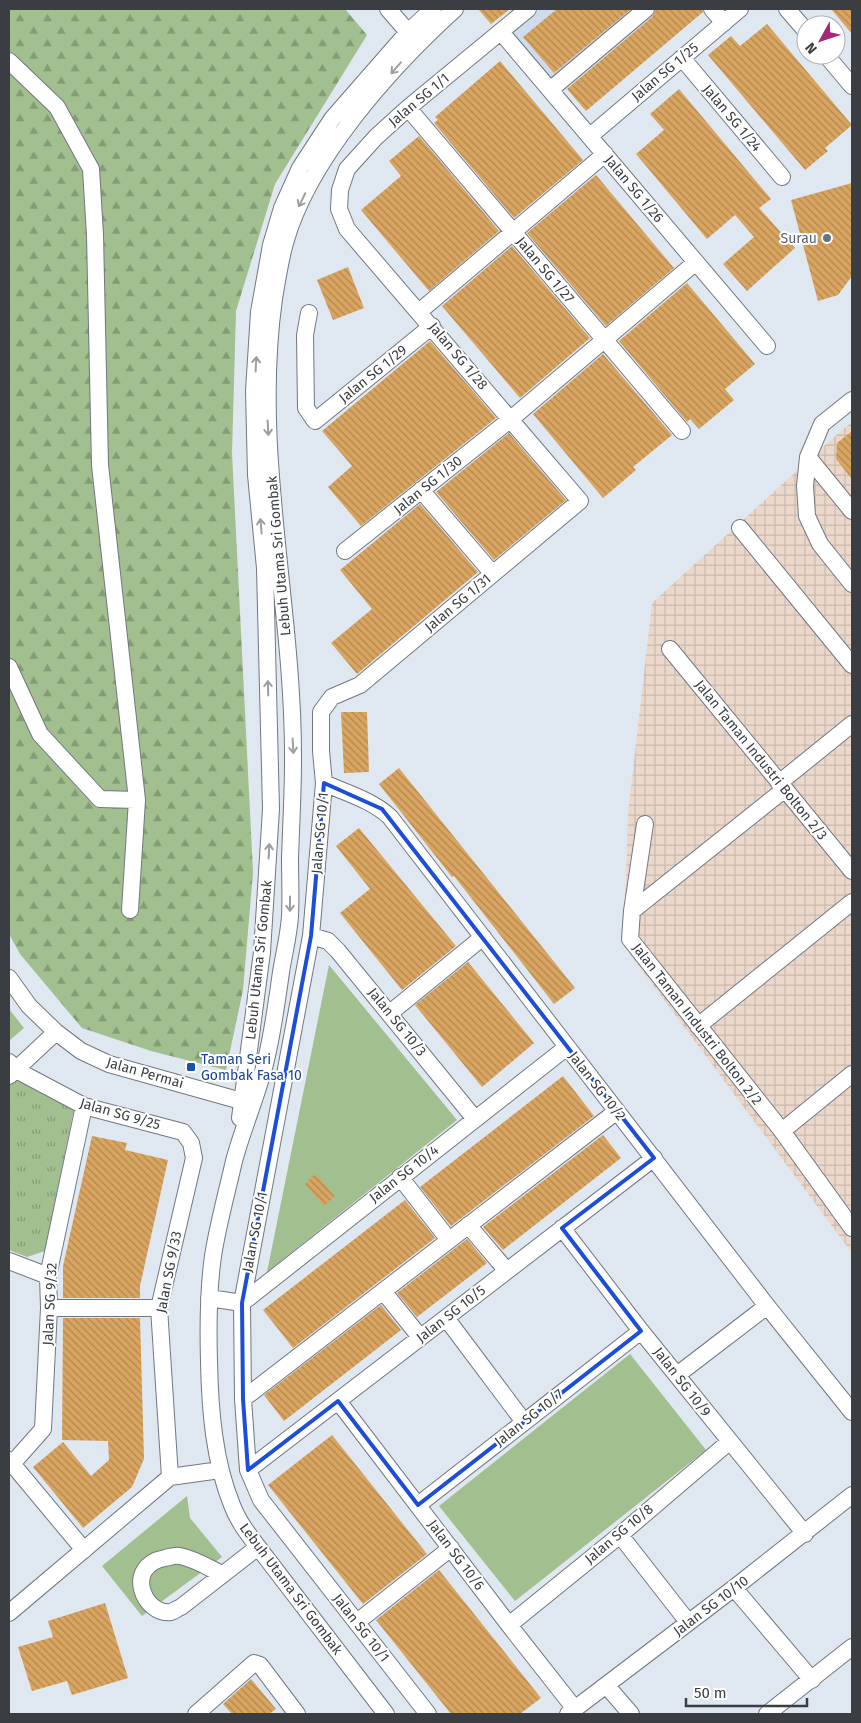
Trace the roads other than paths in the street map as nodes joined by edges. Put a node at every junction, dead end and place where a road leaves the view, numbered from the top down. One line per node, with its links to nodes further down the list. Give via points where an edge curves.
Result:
1 (388, 9): 12 (street)
2 (433, 9): 12 (street, Lebuh Utama Sri Gombak)
3 (455, 9): 12 (street, Lebuh Utama Sri Gombak)
4 (528, 9): 11 (street, Jalan SG 1/1)
5 (646, 9): 17 (street)
6 (712, 9): 10 (street)
7 (740, 9): 10 (street, Jalan SG 1/25)
8 (787, 9): 9 (street)
9 (796, 19)
10 (724, 23): 13 (street, Jalan SG 1/25)
11 (501, 32): 17 (street, Jalan SG 1/26); 18 (street, Jalan SG 1/1)
12 (413, 37): 63 (street, Lebuh Utama Sri Gombak, one-way to 63, via 345,129 309,185 285,243 276,287 268,365 268,417 293,748 290,918 266,1062); 63 (street, Lebuh Utama Sri Gombak, one-way to 12, via 262,952 271,809 265,568 256,475 254,391 259,312 271,245 282,208 300,168 332,119)
13 (682, 58): 19 (street, Jalan SG 1/25); 21 (street, Jalan SG 1/24)
14 (9, 61): 48 (street, via 57,106 92,169 100,465)
15 (834, 65): 16 (street)
16 (852, 86)
17 (550, 90): 19 (street, Jalan SG 1/26)
18 (408, 108): 22 (street, Jalan SG 1/1, via 347,170 340,190); 23 (street, Jalan SG 1/27)
19 (590, 136): 20 (street, Jalan SG 1/26)
20 (605, 154): 23 (street); 24 (street, Jalan SG 1/26)
21 (782, 177)
22 (339, 209): 25 (street, Jalan SG 1/28, via 348,229)
23 (513, 232): 25 (street); 28 (street, Jalan SG 1/27)
24 (696, 262): 28 (street, Jalan SG 1/30); 29 (street, Jalan SG 1/26)
25 (420, 311): 27 (street, Jalan SG 1/28)
26 (309, 313): 27 (street, Jalan SG 1/29, via 305,335 306,408 315,421)
27 (432, 326): 31 (street, Jalan SG 1/28)
28 (604, 340): 31 (street, Jalan SG 1/30); 32 (street, Jalan SG 1/27)
29 (767, 346)
30 (852, 400): 33 (street, via 822,424)
31 (511, 419): 34 (street, Jalan SG 1/30); 35 (street, Jalan SG 1/28)
32 (682, 431)
33 (808, 457): 36 (street); 40 (street, via 805,486 807,516 820,544)
34 (421, 490): 38 (street, Jalan SG 1/30); 39 (street)
35 (580, 501): 39 (street, Jalan SG 1/31)
36 (852, 511)
37 (740, 528): 42 (street)
38 (345, 551)
39 (493, 574): 44 (street, Jalan SG 1/31, via 360,685)
40 (852, 584)
41 (670, 648): 47 (street, Jalan Taman Industri Bolton 2/3)
42 (852, 665)
43 (9, 667): 48 (street, via 40,734 100,799)
44 (332, 697): 46 (street, Jalan SG 10/1, via 321,712)
45 (852, 724): 47 (street)
46 (324, 783): 54 (street, Jalan SG 10/1); 55 (street, Jalan SG 10/2, via 382,809)
47 (782, 786): 50 (street, Jalan Taman Industri Bolton 2/3); 53 (street)
48 (137, 800): 52 (street)
49 (644, 824): 53 (street, Jalan Taman Industri Bolton 2/2)
50 (852, 871)
51 (852, 902): 58 (street)
52 (130, 910)
53 (632, 911): 58 (street, Jalan Taman Industri Bolton 2/2, via 630,939)
54 (311, 936): 57 (street, Jalan SG 10/3, via 328,941 338,950); 80 (street, Jalan SG 10/1)
55 (483, 937): 57 (street); 60 (street, Jalan SG 10/2)
56 (9, 978): 59 (street, Jalan Permai, via 29,1006)
57 (390, 1013): 66 (street, Jalan SG 10/3)
58 (698, 1026): 67 (street, Jalan Taman Industri Bolton 2/2)
59 (56, 1032): 61 (street); 63 (street, Jalan Permai, via 81,1051 109,1064)
60 (567, 1047): 65 (street, Jalan SG 10/2); 66 (street, Jalan SG 10/4)
61 (11, 1070): 64 (street, Jalan SG 9/25)
62 (852, 1074): 67 (street)
63 (247, 1103): 79 (street, Lebuh Utama Sri Gombak, via 214,1254)
64 (84, 1106): 68 (street, Jalan SG 9/25); 77 (street, Jalan SG 9/32)
65 (617, 1111): 69 (street, Jalan SG 10/2); 71 (street)
66 (475, 1119): 70 (street, Jalan SG 10/4)
67 (782, 1131): 73 (street, Jalan Taman Industri Bolton 2/2)
68 (183, 1132): 83 (street, Jalan SG 9/33, via 192,1143 194,1158)
69 (654, 1158): 72 (street, Jalan SG 10/5); 81 (street, Jalan SG 10/2)
70 (400, 1177): 74 (street); 80 (street, Jalan SG 10/4)
71 (468, 1225): 74 (street); 76 (street)
72 (562, 1228): 76 (street, Jalan SG 10/5); 85 (street, Jalan SG 10/9)
73 (852, 1228)
74 (449, 1240): 78 (street)
75 (9, 1262): 77 (street)
76 (507, 1271): 84 (street, Jalan SG 10/5)
77 (48, 1276): 82 (street, Jalan SG 9/32)
78 (383, 1291): 86 (street); 88 (street)
79 (209, 1298): 80 (street); 94 (street, Lebuh Utama Sri Gombak, via 210,1402)
80 (242, 1303): 88 (street, Jalan SG 10/1)
81 (767, 1306): 87 (street); 90 (street, Jalan SG 10/2)
82 (49, 1308): 83 (street); 93 (street, Jalan SG 9/32, via 43,1429)
83 (158, 1308): 96 (street, Jalan SG 9/33)
84 (446, 1318): 86 (street, Jalan SG 10/5); 91 (street)
85 (641, 1331): 87 (street, Jalan SG 10/9); 91 (street, Jalan SG 10/7)
86 (420, 1337): 89 (street, Jalan SG 10/5)
87 (676, 1375): 92 (street, Jalan SG 10/9)
88 (242, 1399): 95 (street, Jalan SG 10/1)
89 (338, 1400): 95 (street, Jalan SG 10/5); 98 (street, Jalan SG 10/6)
90 (852, 1412)
91 (524, 1422): 98 (street, Jalan SG 10/7)
92 (728, 1442): 99 (street, Jalan SG 10/8); 100 (street, Jalan SG 10/9)
93 (10, 1461): 103 (street)
94 (220, 1470): 96 (street); 101 (street, Lebuh Utama Sri Gombak, via 238,1519)
95 (248, 1470): 107 (street, Jalan SG 10/1, via 261,1500)
96 (170, 1476): 103 (street)
97 (852, 1495): 100 (street, Jalan SG 10/10)
98 (418, 1505): 102 (street, Jalan SG 10/6)
99 (620, 1534): 108 (street); 109 (street, Jalan SG 10/8)
100 (805, 1534): 105 (street, Jalan SG 10/10)
101 (258, 1547): 104 (street); 113 (street, Lebuh Utama Sri Gombak)
102 (451, 1548): 107 (street); 109 (street, Jalan SG 10/6)
103 (84, 1550): 106 (street)
104 (222, 1574): 104 (street, via 171,1612 156,1609 150,1603 140,1578 149,1564 178,1556)
105 (734, 1588): 108 (street, Jalan SG 10/10); 111 (street)
106 (9, 1613)
107 (357, 1622): 118 (street, Jalan SG 10/1)
108 (688, 1622): 112 (street, Jalan SG 10/10)
109 (509, 1625): 114 (street, Jalan SG 10/6)
110 (852, 1647): 111 (street)
111 (812, 1680): 115 (street)
112 (606, 1685): 114 (street, Jalan SG 10/10); 119 (street)
113 (381, 1712)
114 (571, 1712)
115 (774, 1712)
116 (196, 1714): 117 (street, via 254,1663 260,1665)
117 (297, 1714)
118 (428, 1714)
119 (631, 1714)

